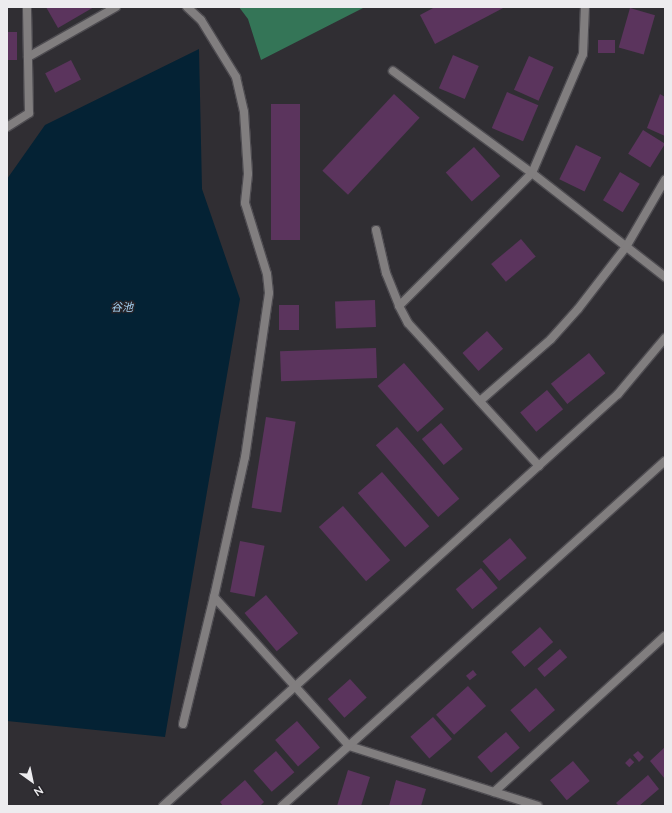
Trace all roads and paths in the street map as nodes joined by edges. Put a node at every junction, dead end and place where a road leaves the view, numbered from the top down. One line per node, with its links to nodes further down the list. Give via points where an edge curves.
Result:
1 (27, 7): 5 (street)
2 (116, 7): 5 (street)
3 (187, 7): 18 (street, via 201,20 236,77 244,112 248,174 245,203 269,294 245,457)
4 (585, 7): 8 (street, via 583,54)
5 (28, 57): 7 (street, via 29,113)
6 (393, 71): 8 (street)
7 (7, 127)
8 (532, 173): 11 (street); 13 (street)
9 (665, 180): 11 (street)
10 (376, 230): 13 (street, via 386,273)
11 (626, 247): 12 (street); 15 (street, via 551,339)
12 (665, 277)
13 (399, 306): 15 (street, via 408,323)
14 (665, 338): 17 (street, via 618,394)
15 (480, 401): 17 (street)
16 (665, 461): 22 (street)
17 (539, 466): 20 (street)
18 (214, 597): 20 (street); 21 (street)
19 (665, 636): 23 (street)
20 (294, 688): 22 (street); 24 (street)
21 (183, 724)
22 (349, 746): 23 (street); 25 (street)
23 (494, 792): 26 (street)
24 (163, 806)
25 (282, 806)
26 (538, 806)

